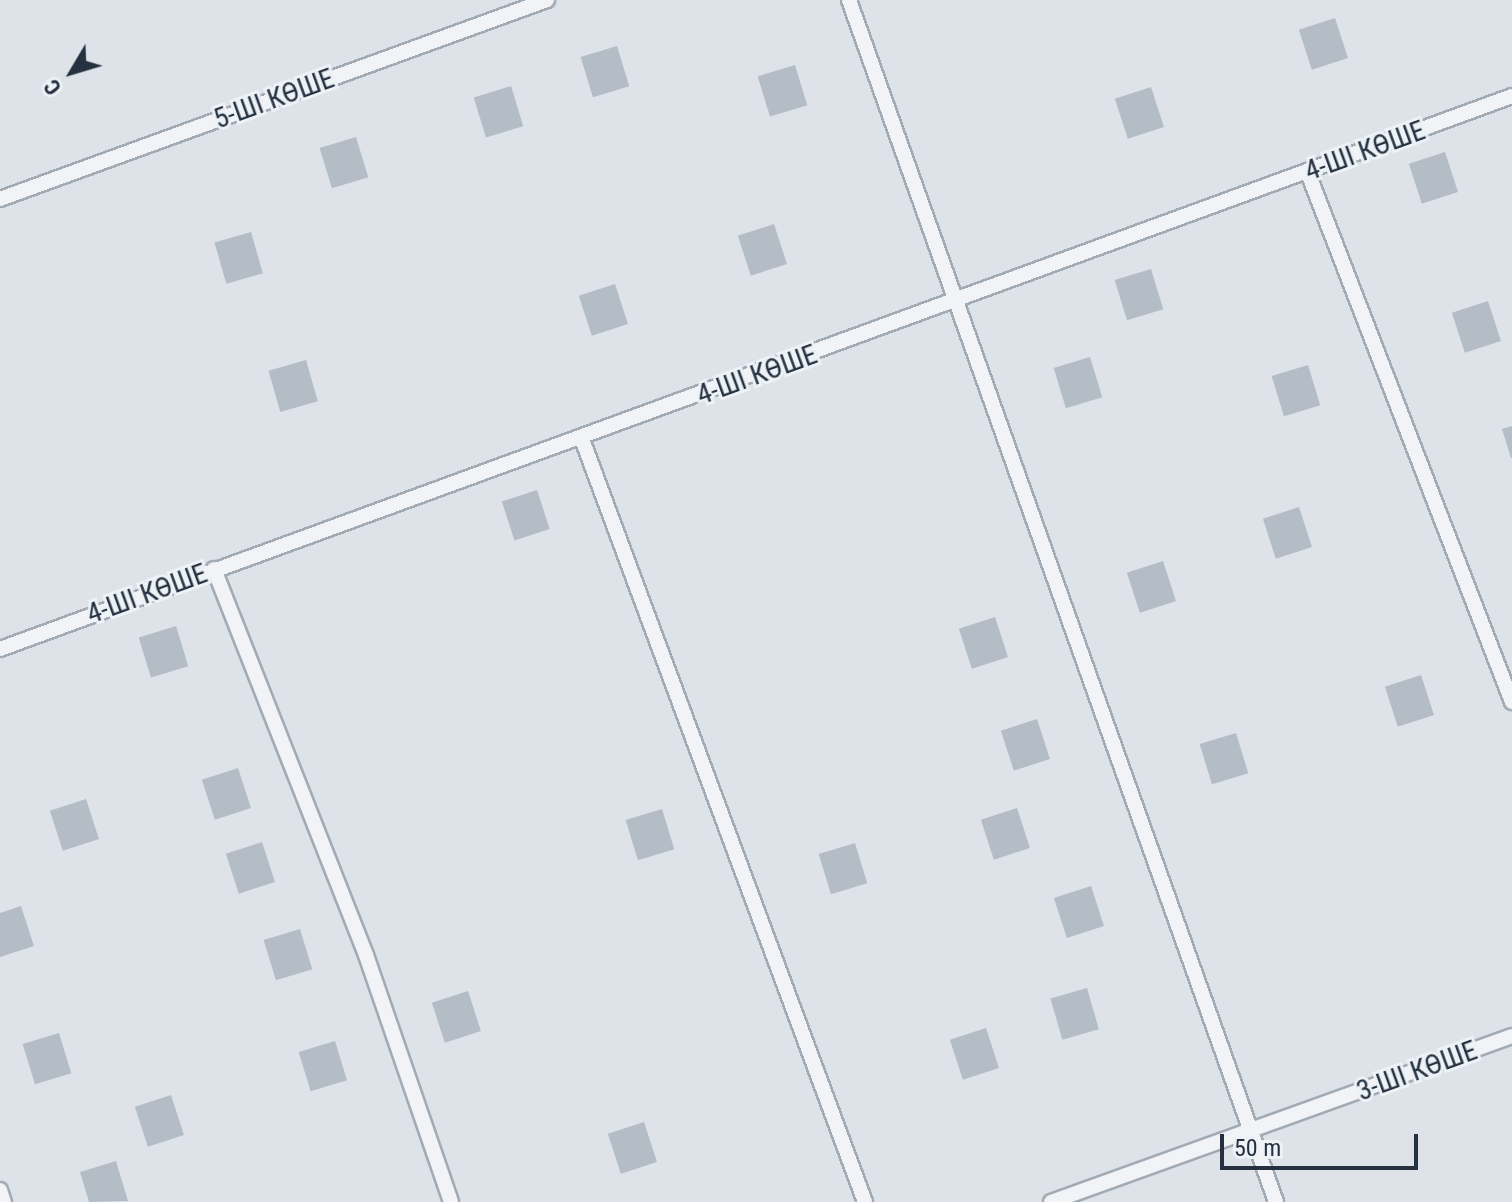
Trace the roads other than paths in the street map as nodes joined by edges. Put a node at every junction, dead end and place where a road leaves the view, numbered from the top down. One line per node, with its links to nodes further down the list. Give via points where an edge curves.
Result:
1 (547, 0): 5 (lane, 5-ШІ КӨШЕ)
2 (849, 0): 6 (lane)
3 (1512, 96): 4 (lane, 4-ШІ КӨШЕ)
4 (1308, 173): 6 (lane, 4-ШІ КӨШЕ); 10 (lane)
5 (0, 199)
6 (952, 304): 7 (lane, 4-ШІ КӨШЕ); 12 (lane)
7 (582, 439): 8 (lane, 4-ШІ КӨШЕ); 16 (lane)
8 (214, 569): 9 (lane, 4-ШІ КӨШЕ); 15 (lane, via 366,955)
9 (0, 649)
10 (1512, 702)
11 (1512, 1036): 12 (lane, 3-ШІ КӨШЕ)
12 (1248, 1132): 17 (lane, 3-ШІ КӨШЕ); 18 (lane)
13 (0, 1190): 14 (lane)
14 (4, 1202)
15 (451, 1202)
16 (865, 1202)
17 (1051, 1202)
18 (1276, 1202)

